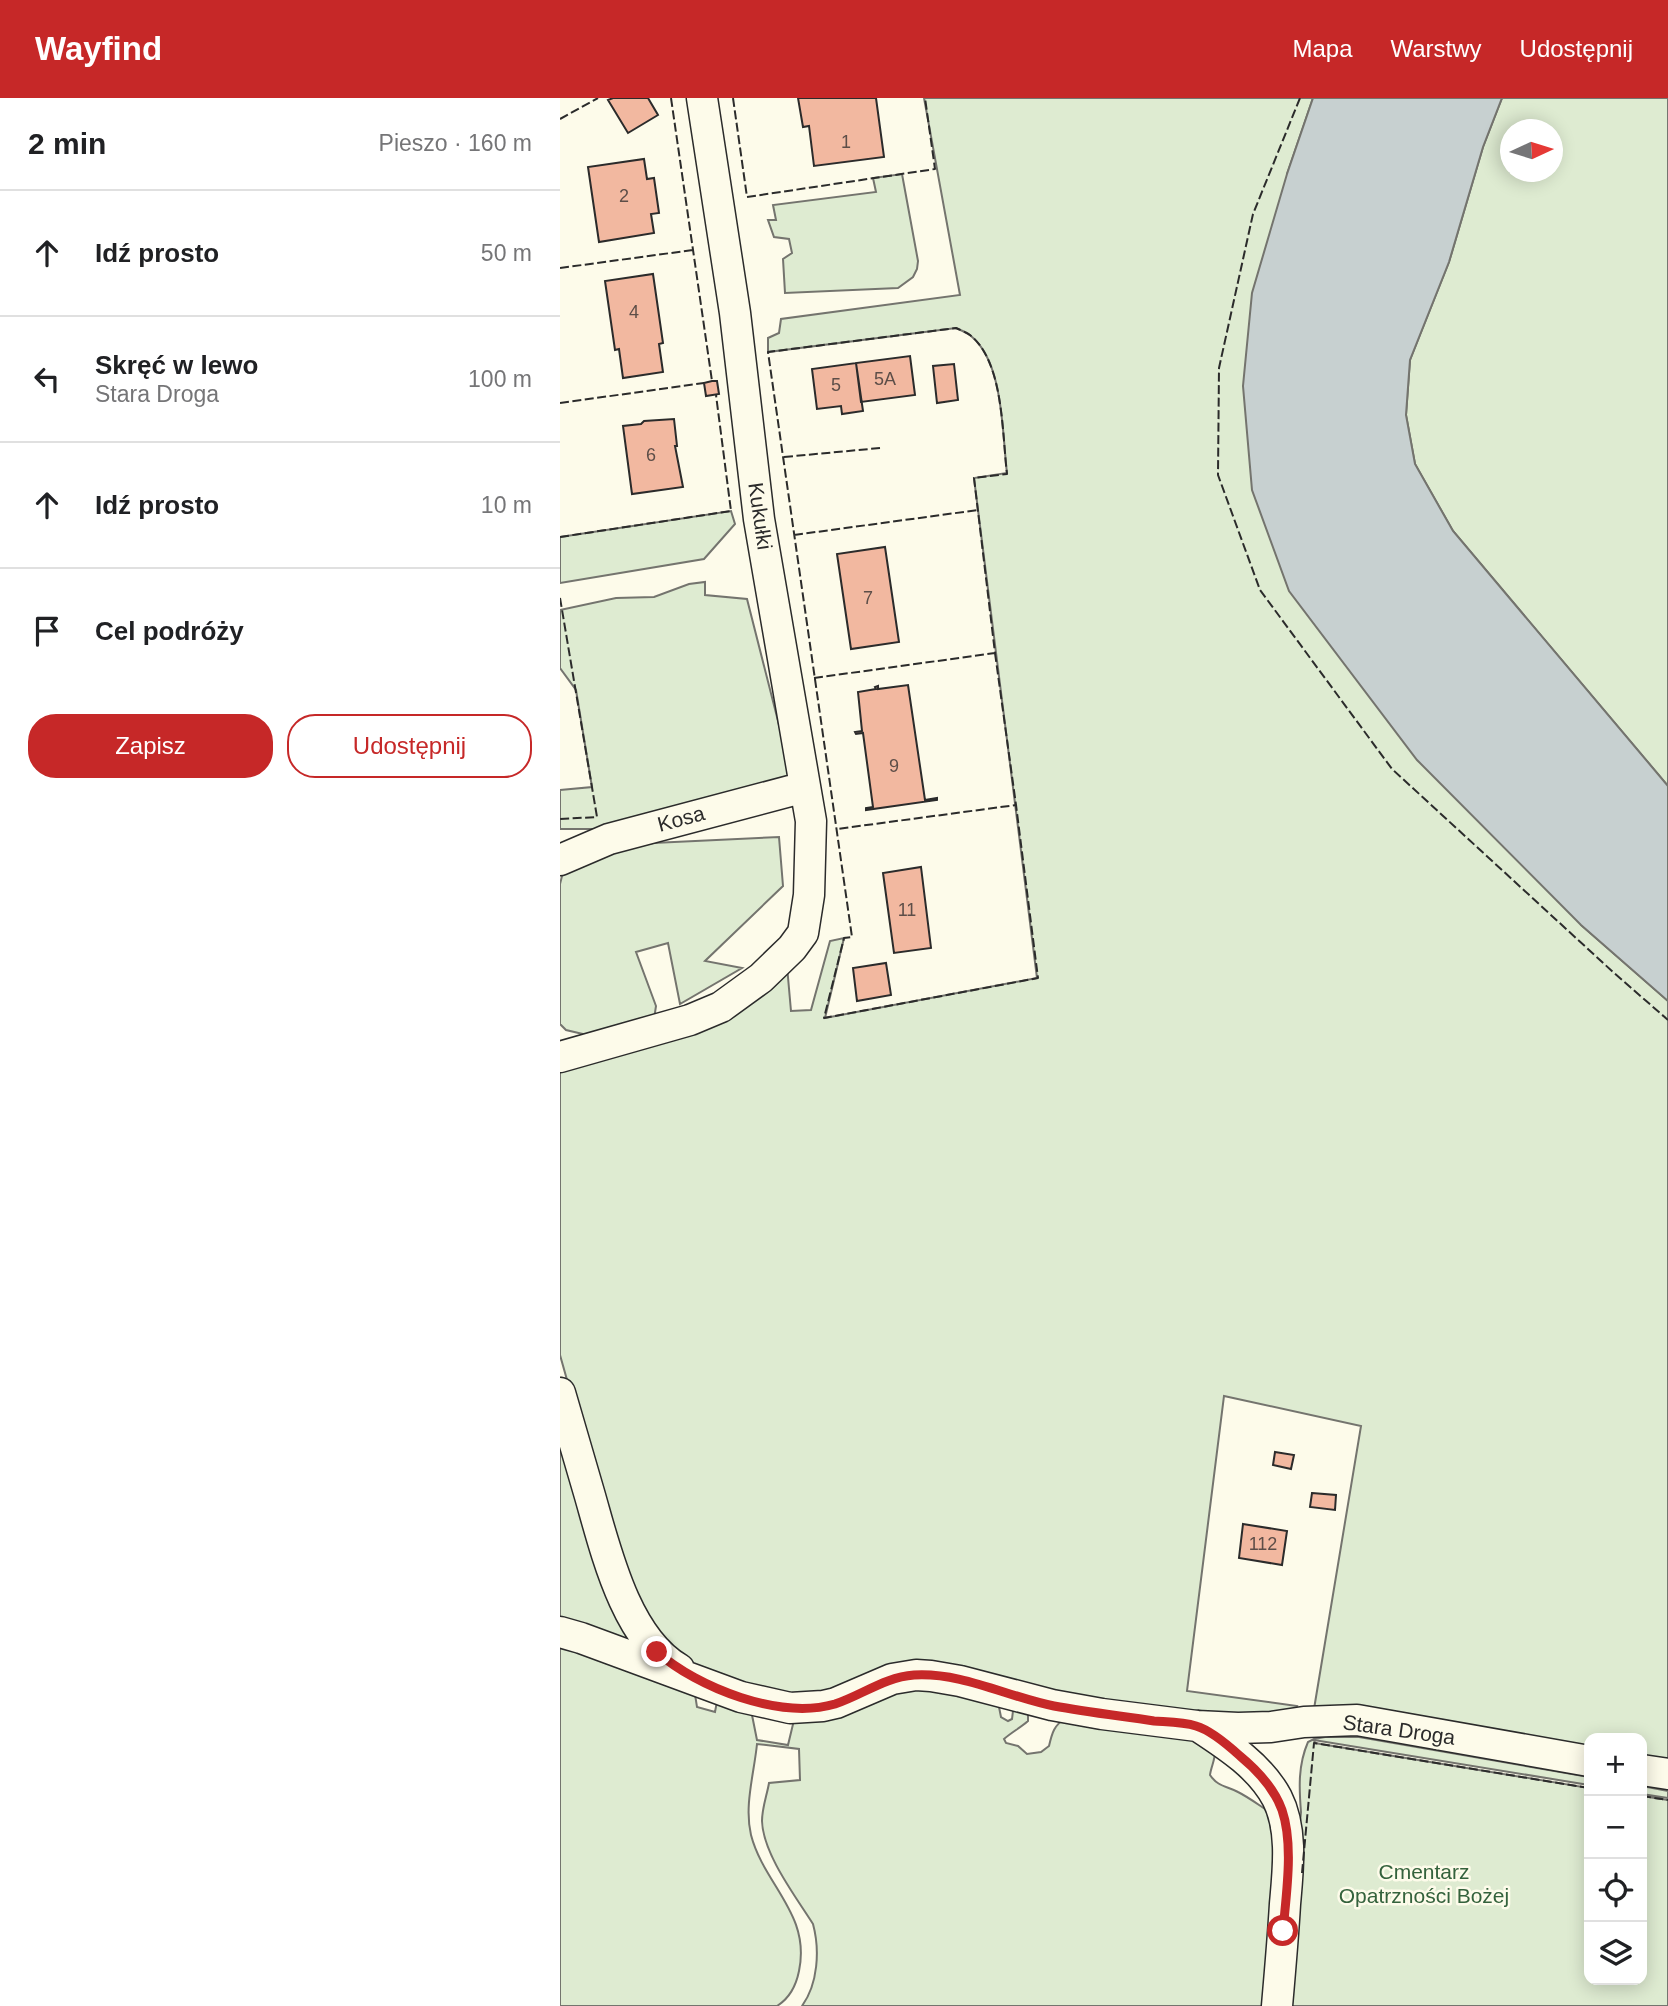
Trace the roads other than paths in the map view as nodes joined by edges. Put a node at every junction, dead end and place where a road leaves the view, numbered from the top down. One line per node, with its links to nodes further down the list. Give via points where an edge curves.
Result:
1 (702, 98): 2 (street, Kukułki, via 759,519)
2 (805, 787): 3 (street, Kosa, via 608,839); 4 (street, Kukułki, via 811,821 809,895 803,933 782,959 721,1007)
3 (560, 860)
4 (560, 1057)
5 (560, 1393): 7 (street, via 597,1525 625,1602 657,1652)
6 (560, 1632): 7 (street, Stara Droga)
7 (697, 1680): 8 (street, Stara Droga, via 757,1702 810,1708 836,1703 902,1677 938,1676 1052,1705)
8 (1198, 1726): 9 (street, Stara Droga, via 1271,1727 1357,1720); 12 (street, via 1252,1766 1283,1812 1287,1869)
9 (1584, 1760)
10 (1647, 1771): 11 (street)
11 (1668, 1774)
12 (1277, 2006)

